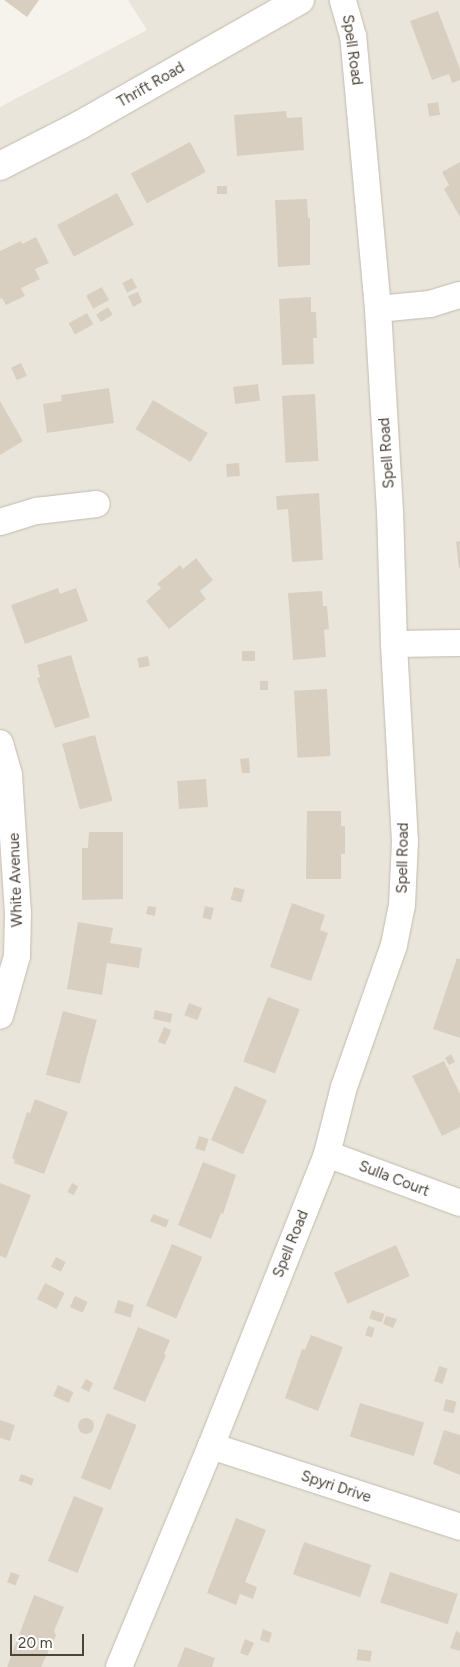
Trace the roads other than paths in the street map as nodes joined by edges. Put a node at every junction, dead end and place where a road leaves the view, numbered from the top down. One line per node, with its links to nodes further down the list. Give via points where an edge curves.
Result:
1 (300, 0): 3 (street, Thrift Road, via 80,125)
2 (343, 0): 5 (street, Spell Road, via 353,36)
3 (0, 166)
4 (460, 296): 5 (street, via 430,304)
5 (378, 308): 9 (street, Spell Road)
6 (97, 504): 7 (street, via 37,511)
7 (0, 522)
8 (460, 643): 9 (street)
9 (394, 644): 12 (street, Spell Road, via 405,842 402,905 394,945 344,1087)
10 (0, 743): 11 (street, White Avenue, via 9,775 18,914 17,956)
11 (0, 1016)
12 (327, 1154): 13 (street, Sulla Court); 14 (street, Spell Road)
13 (460, 1204)
14 (211, 1446): 15 (street, Spyri Drive); 16 (street, Spell Road)
15 (460, 1527)
16 (119, 1667)

